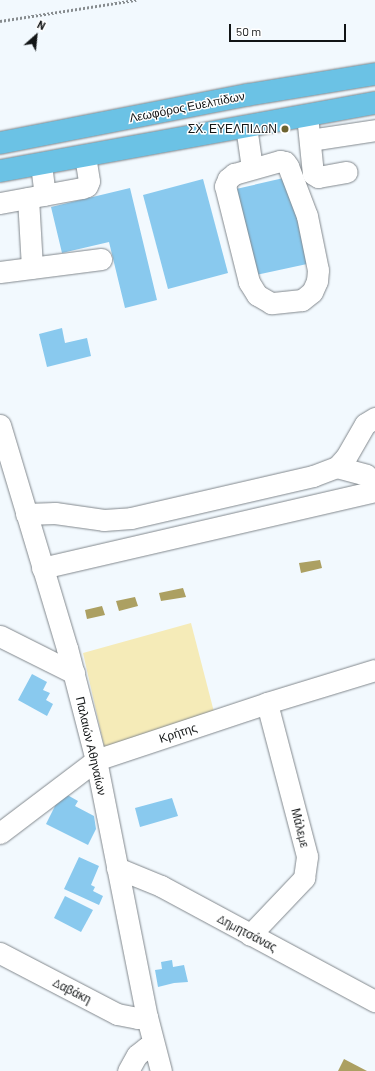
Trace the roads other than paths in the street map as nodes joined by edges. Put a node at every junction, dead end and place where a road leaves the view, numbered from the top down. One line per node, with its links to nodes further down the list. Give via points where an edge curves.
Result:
1 (375, 74): 7 (main road, Λεωφόρος Ευελπίδων, via 247,95)
2 (374, 110): 3 (main road)
3 (306, 115): 4 (main road); 6 (street)
4 (246, 126): 8 (main road); 10 (street)
5 (375, 130): 6 (street)
6 (310, 140): 12 (street, via 315,176)
7 (0, 143)
8 (85, 156): 9 (main road); 13 (street, via 89,181 87,186)
9 (41, 164): 11 (main road); 13 (street)
10 (252, 168): 10 (street, via 285,162 307,216 318,270 312,292 302,300 271,303 257,295 249,282 225,186 234,174)
11 (0, 171)
12 (348, 172)
13 (36, 196): 14 (street); 16 (street)
14 (0, 203)
15 (101, 260): 16 (street)
16 (32, 268): 17 (street)
17 (0, 272)
18 (373, 419): 20 (street, via 364,424 346,457)
19 (0, 425): 23 (street, Παλαιών Αθηναίων)
20 (337, 467): 21 (street, via 366,475); 23 (street, via 313,476 131,518 104,520 55,513)
21 (375, 482)
22 (375, 491): 24 (street)
23 (26, 514): 24 (street, Παλαιών Αθηναίων)
24 (42, 568): 27 (street, Παλαιών Αθηναίων)
25 (0, 636): 27 (street)
26 (375, 670): 28 (street, Κρήτης)
27 (74, 674): 29 (street, Παλαιών Αθηναίων)
28 (267, 703): 29 (street, Κρήτης); 32 (street, Μάλεμε, via 307,856 304,878)
29 (96, 760): 30 (street, Κρήτης); 31 (street, Παλαιών Αθηναίων)
30 (0, 833)
31 (117, 868): 32 (street, Δημητσάνας, via 161,886); 35 (street, Παλαιών Αθηναίων)
32 (250, 935): 34 (street, Δημητσάνας)
33 (0, 953): 35 (street, Δαβάκη, via 117,1014)
34 (375, 1001)
35 (147, 1017): 36 (street, Παλαιών Αθηναίων)
36 (154, 1047): 37 (street, via 146,1048 137,1055); 38 (street, Παλαιών Αθηναίων)
37 (128, 1071)
38 (161, 1071)

